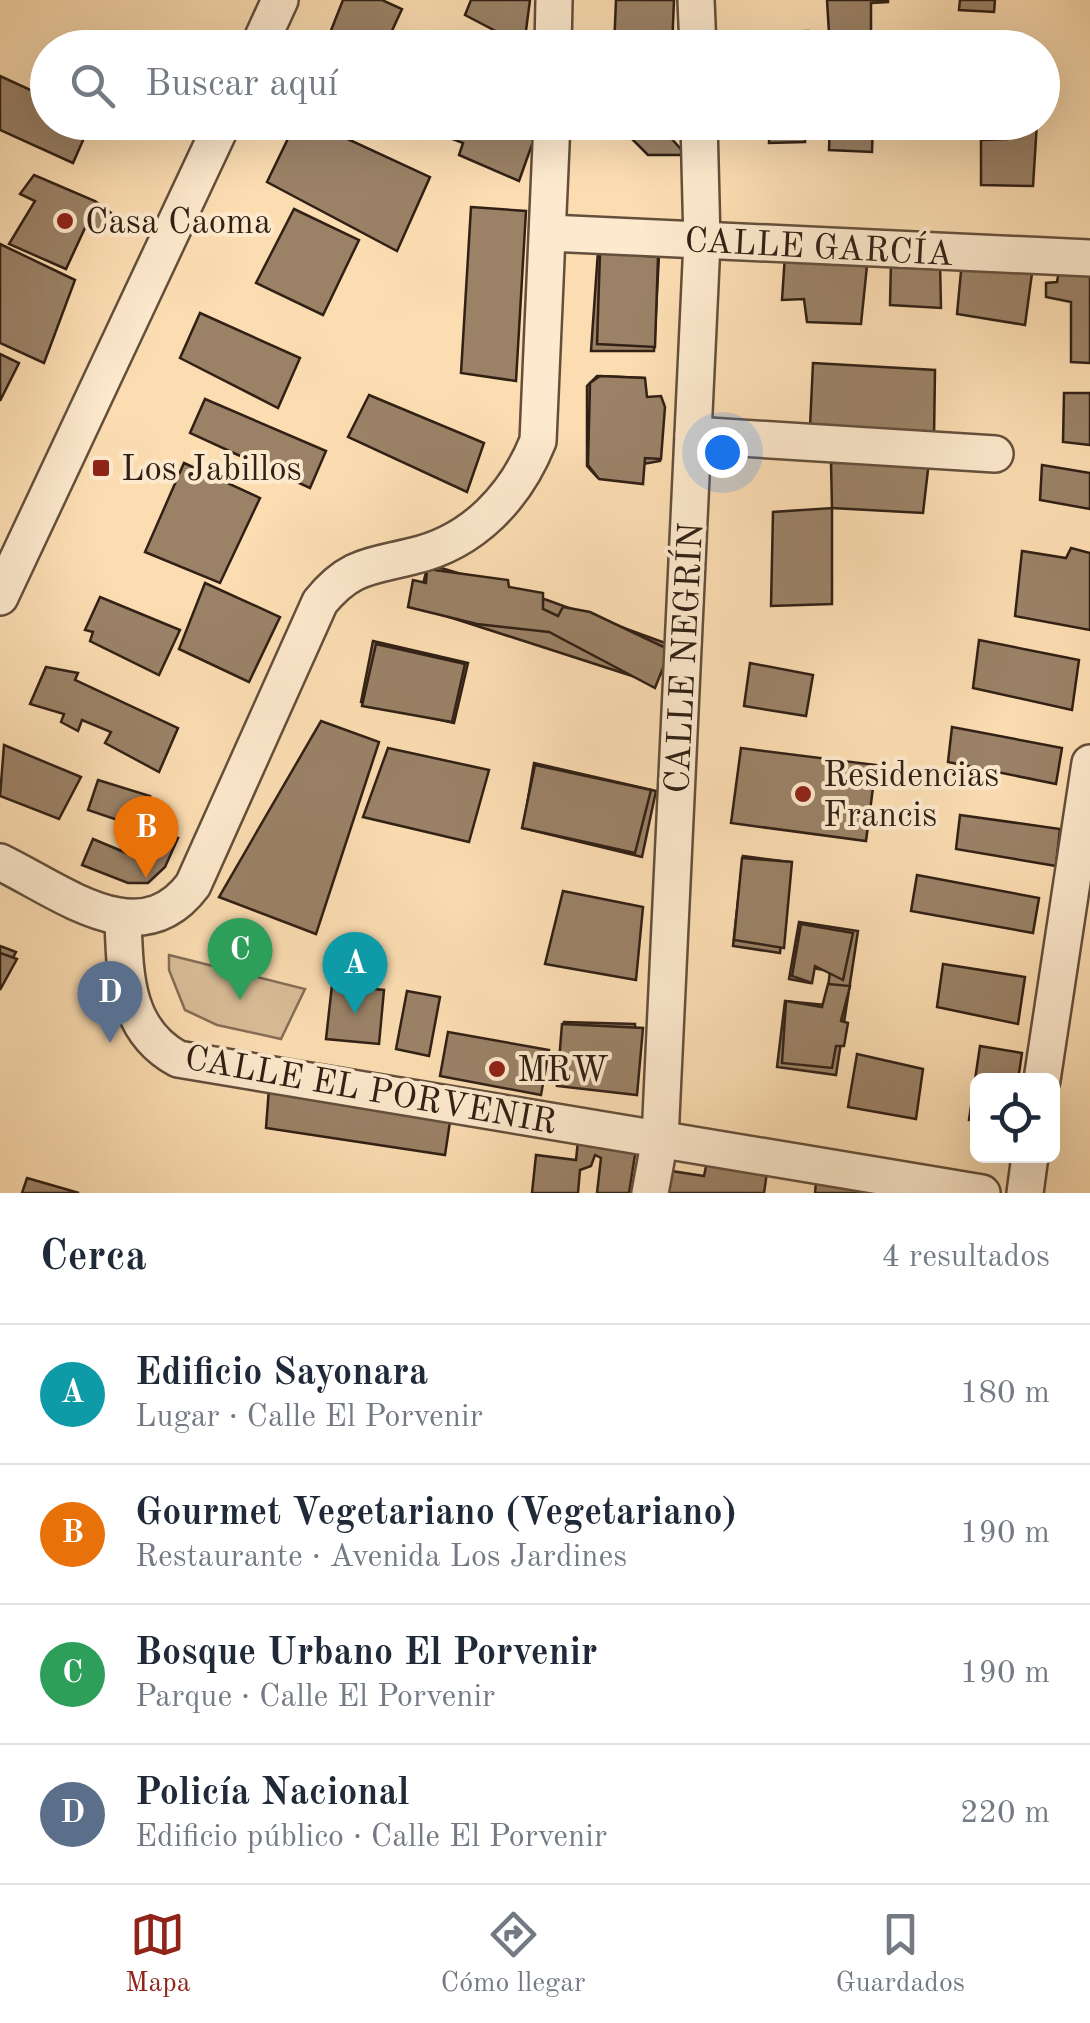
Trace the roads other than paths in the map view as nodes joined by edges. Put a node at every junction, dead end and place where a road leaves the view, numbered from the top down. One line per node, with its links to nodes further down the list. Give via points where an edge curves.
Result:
1 (280, 0): 4 (street)
2 (554, 0): 5 (street)
3 (696, 0): 6 (street)
4 (266, 30)
5 (553, 30)
6 (697, 30)
7 (215, 140): 15 (street)
8 (552, 140): 10 (street)
9 (699, 140): 11 (street, CALLE NEGRÍN)
10 (549, 233): 11 (street, CALLE GARCÍA); 18 (street, via 538,441 524,475 503,503 452,541 340,578 320,602 193,885 180,903 154,917)
11 (702, 242): 12 (street, CALLE GARCÍA); 13 (street, CALLE NEGRÍN)
12 (1090, 258)
13 (693, 435): 14 (street); 20 (street, CALLE NEGRÍN)
14 (995, 454)
15 (0, 597)
16 (1090, 763): 19 (street)
17 (0, 862): 18 (street)
18 (122, 920): 20 (street, CALLE EL PORVENIR, via 132,1006 143,1030 178,1059)
19 (1043, 1073)
20 (660, 1138): 22 (street, CALLE NEGRÍN); 23 (street, CALLE EL PORVENIR)
21 (1029, 1163): 24 (street)
22 (650, 1193)
23 (982, 1193)
24 (1025, 1193)

